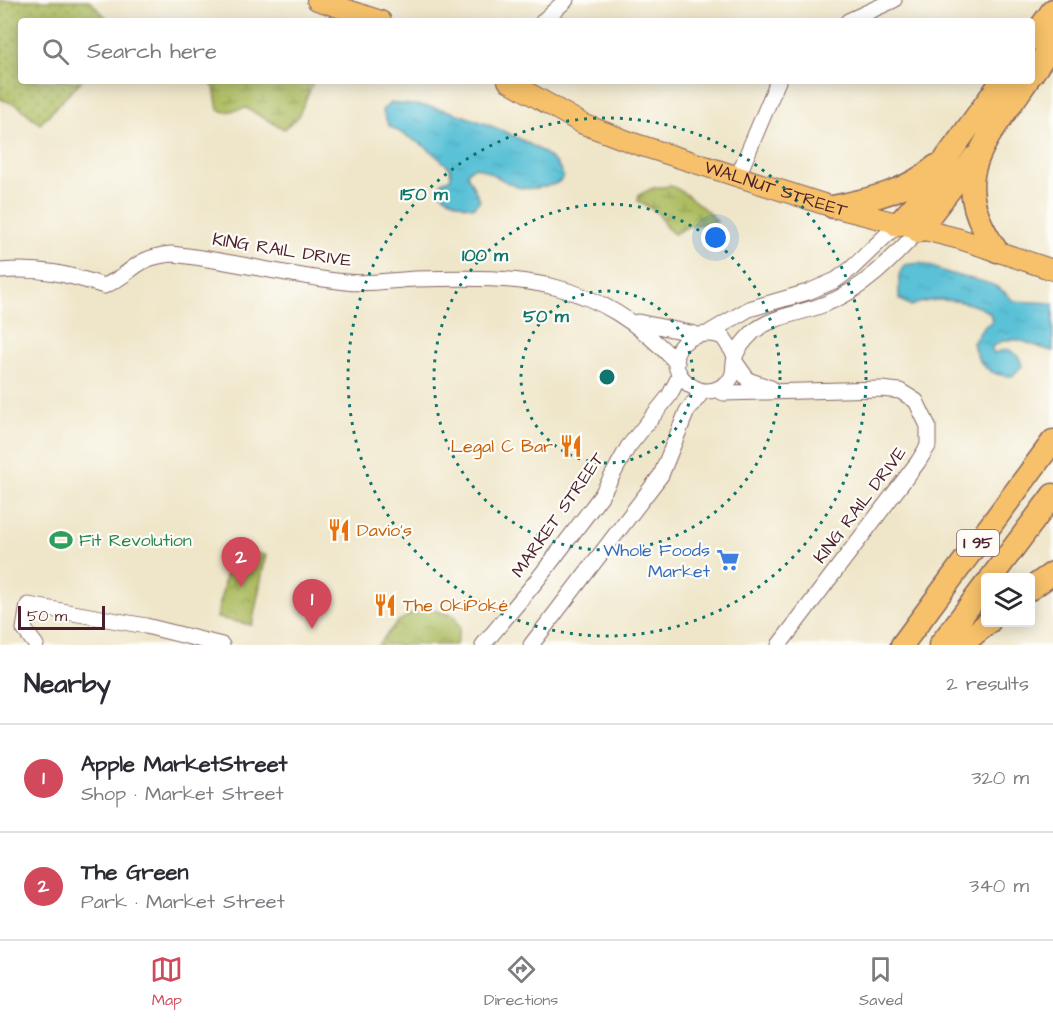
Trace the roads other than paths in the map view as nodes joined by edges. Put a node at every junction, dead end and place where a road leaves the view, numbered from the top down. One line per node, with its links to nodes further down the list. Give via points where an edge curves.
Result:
1 (317, 0): 5 (main road)
2 (566, 0): 6 (street)
3 (894, 0): 7 (street)
4 (1053, 9): 8 (highway)
5 (372, 18)
6 (546, 18)
7 (855, 18)
8 (1035, 35)
9 (1053, 43): 10 (highway)
10 (1035, 70)
11 (513, 84): 17 (main road, WALNUT STREET, via 583,124)
12 (777, 84): 17 (street)
13 (1000, 84): 16 (highway)
14 (1025, 84): 15 (highway)
15 (984, 144): 19 (highway); 20 (highway, via 972,173 971,192 981,228)
16 (946, 157): 18 (highway, via 901,189); 19 (highway)
17 (738, 176): 18 (main road, WALNUT STREET)
18 (833, 207): 19 (main road, WALNUT STREET)
19 (908, 228): 20 (main road, WALNUT STREET); 24 (street, MARKET STREET, via 836,280 749,309); 25 (street, via 889,262 865,282 827,304 772,320 752,333)
20 (997, 251): 21 (main road, WALNUT STREET)
21 (1053, 270)
22 (0, 271): 23 (street, KING RAIL DRIVE, via 27,268 68,273 104,286 143,259 171,254 349,283 507,278 601,302)
23 (633, 321): 24 (street, KING RAIL DRIVE); 26 (street, KING RAIL DRIVE, via 652,336)
24 (703, 333): 25 (street, via 723,337); 26 (street, MARKET STREET, via 683,344)
25 (736, 359): 27 (street, via 733,375 726,384); 28 (street, KING RAIL DRIVE, via 748,380)
26 (678, 369): 27 (street, via 689,386); 38 (street, MARKET STREET, via 669,396 628,447 600,496)
27 (710, 391): 28 (street, KING RAIL DRIVE); 39 (street, via 687,411 661,475)
28 (785, 392): 40 (street, KING RAIL DRIVE, via 900,392 916,401 928,426 928,446)
29 (1053, 441): 41 (highway, I 95)
30 (1053, 495): 31 (highway, I 95)
31 (995, 573)
32 (1053, 573): 33 (highway)
33 (1035, 586)
34 (981, 591): 42 (highway)
35 (982, 627): 43 (highway)
36 (36, 645): 37 (street, via 24,629 28,605 146,626)
37 (222, 645)
38 (483, 645)
39 (531, 645)
40 (779, 645)
41 (902, 645)
42 (940, 645)
43 (962, 645)

